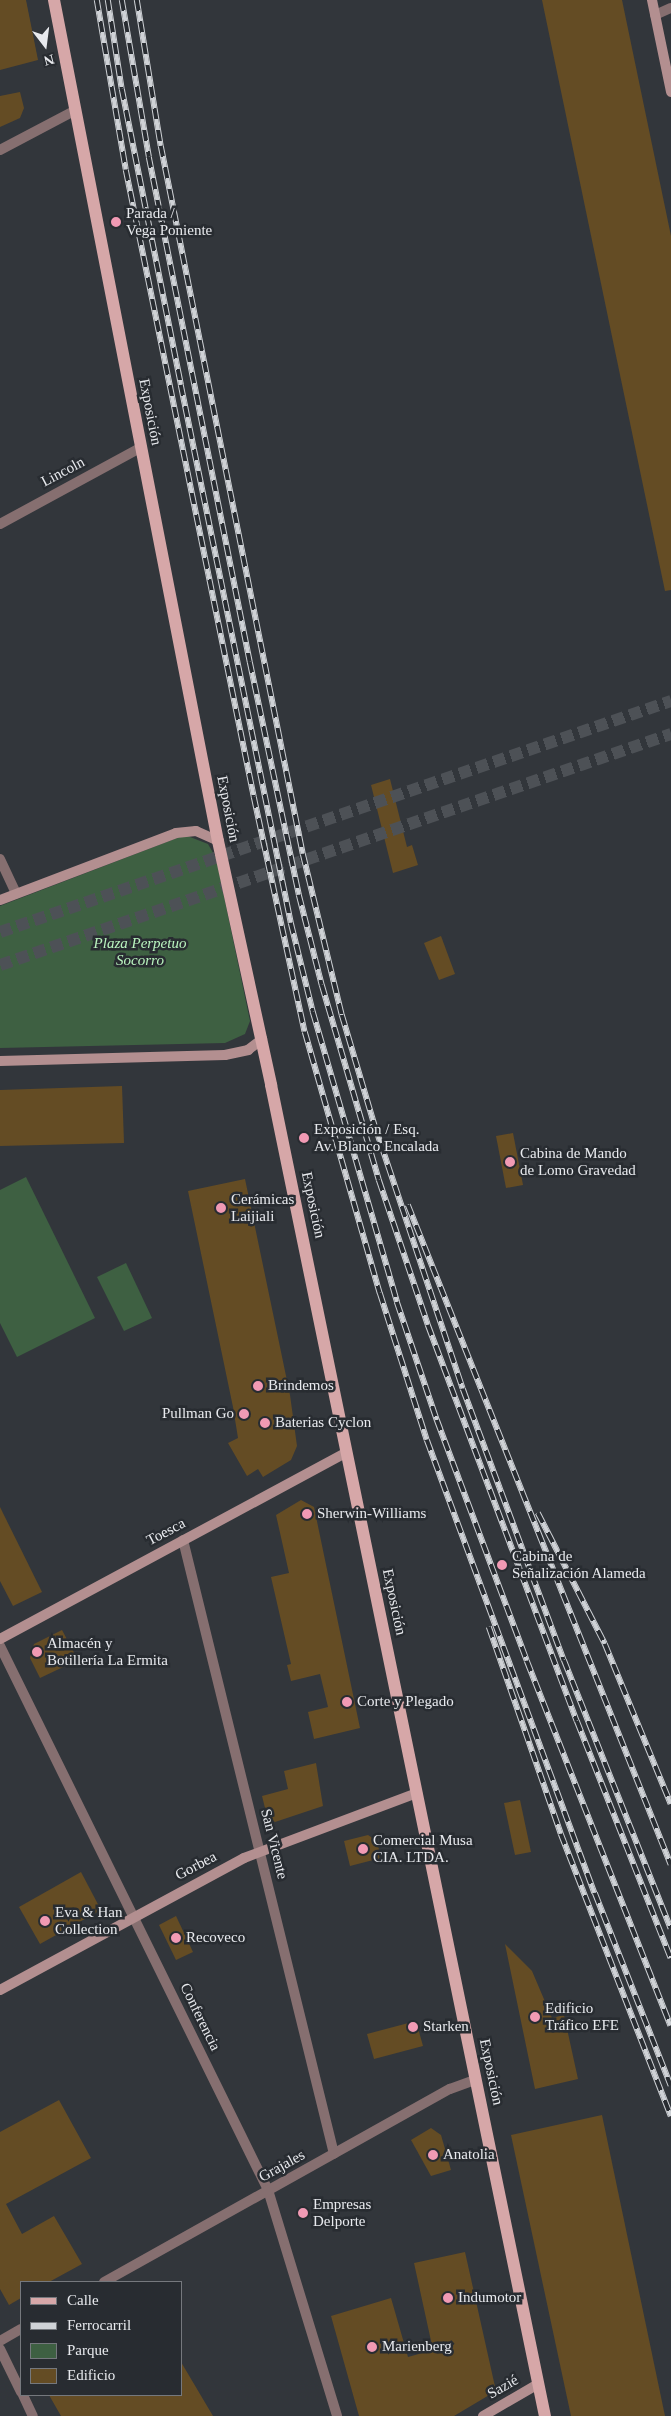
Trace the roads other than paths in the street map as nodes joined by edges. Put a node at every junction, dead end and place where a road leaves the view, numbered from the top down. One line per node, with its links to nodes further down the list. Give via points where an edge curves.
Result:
1 (54, 0): 6 (main road, Exposición)
2 (652, 0): 4 (street)
3 (671, 8): 4 (street)
4 (655, 15): 5 (street)
5 (671, 92)
6 (76, 110): 7 (street); 8 (main road, Exposición)
7 (0, 150)
8 (140, 448): 9 (street, Lincoln); 10 (main road, Exposición)
9 (0, 524)
10 (218, 841): 12 (street, via 196,831 176,832); 14 (main road, Exposición)
11 (0, 859): 12 (street)
12 (16, 894): 13 (street)
13 (0, 900)
14 (262, 1039): 15 (street, via 248,1050 225,1055); 16 (main road, Exposición)
15 (0, 1060)
16 (347, 1452): 17 (street, Toesca); 20 (main road, Exposición)
17 (183, 1540): 18 (street, Toesca); 21 (street, San Vicente)
18 (0, 1639)
19 (0, 1646): 22 (street, Conferencia)
20 (417, 1793): 21 (street, Gorbea); 24 (main road, Exposición)
21 (260, 1851): 22 (street, Gorbea); 25 (street, San Vicente)
22 (134, 1916): 23 (street, Gorbea); 26 (street, Conferencia)
23 (0, 1990)
24 (476, 2080): 25 (street, Grajales, via 450,2089); 31 (main road, Exposición)
25 (334, 2154): 26 (street, Grajales)
26 (268, 2190): 27 (street, Grajales); 35 (street, Conferencia)
27 (106, 2281)
28 (20, 2330): 29 (street)
29 (0, 2341)
30 (0, 2349): 32 (street)
31 (538, 2384): 36 (street, Sazié); 37 (main road, Exposición)
32 (20, 2389)
33 (23, 2396): 34 (street)
34 (33, 2416)
35 (336, 2416)
36 (483, 2416)
37 (545, 2416)

